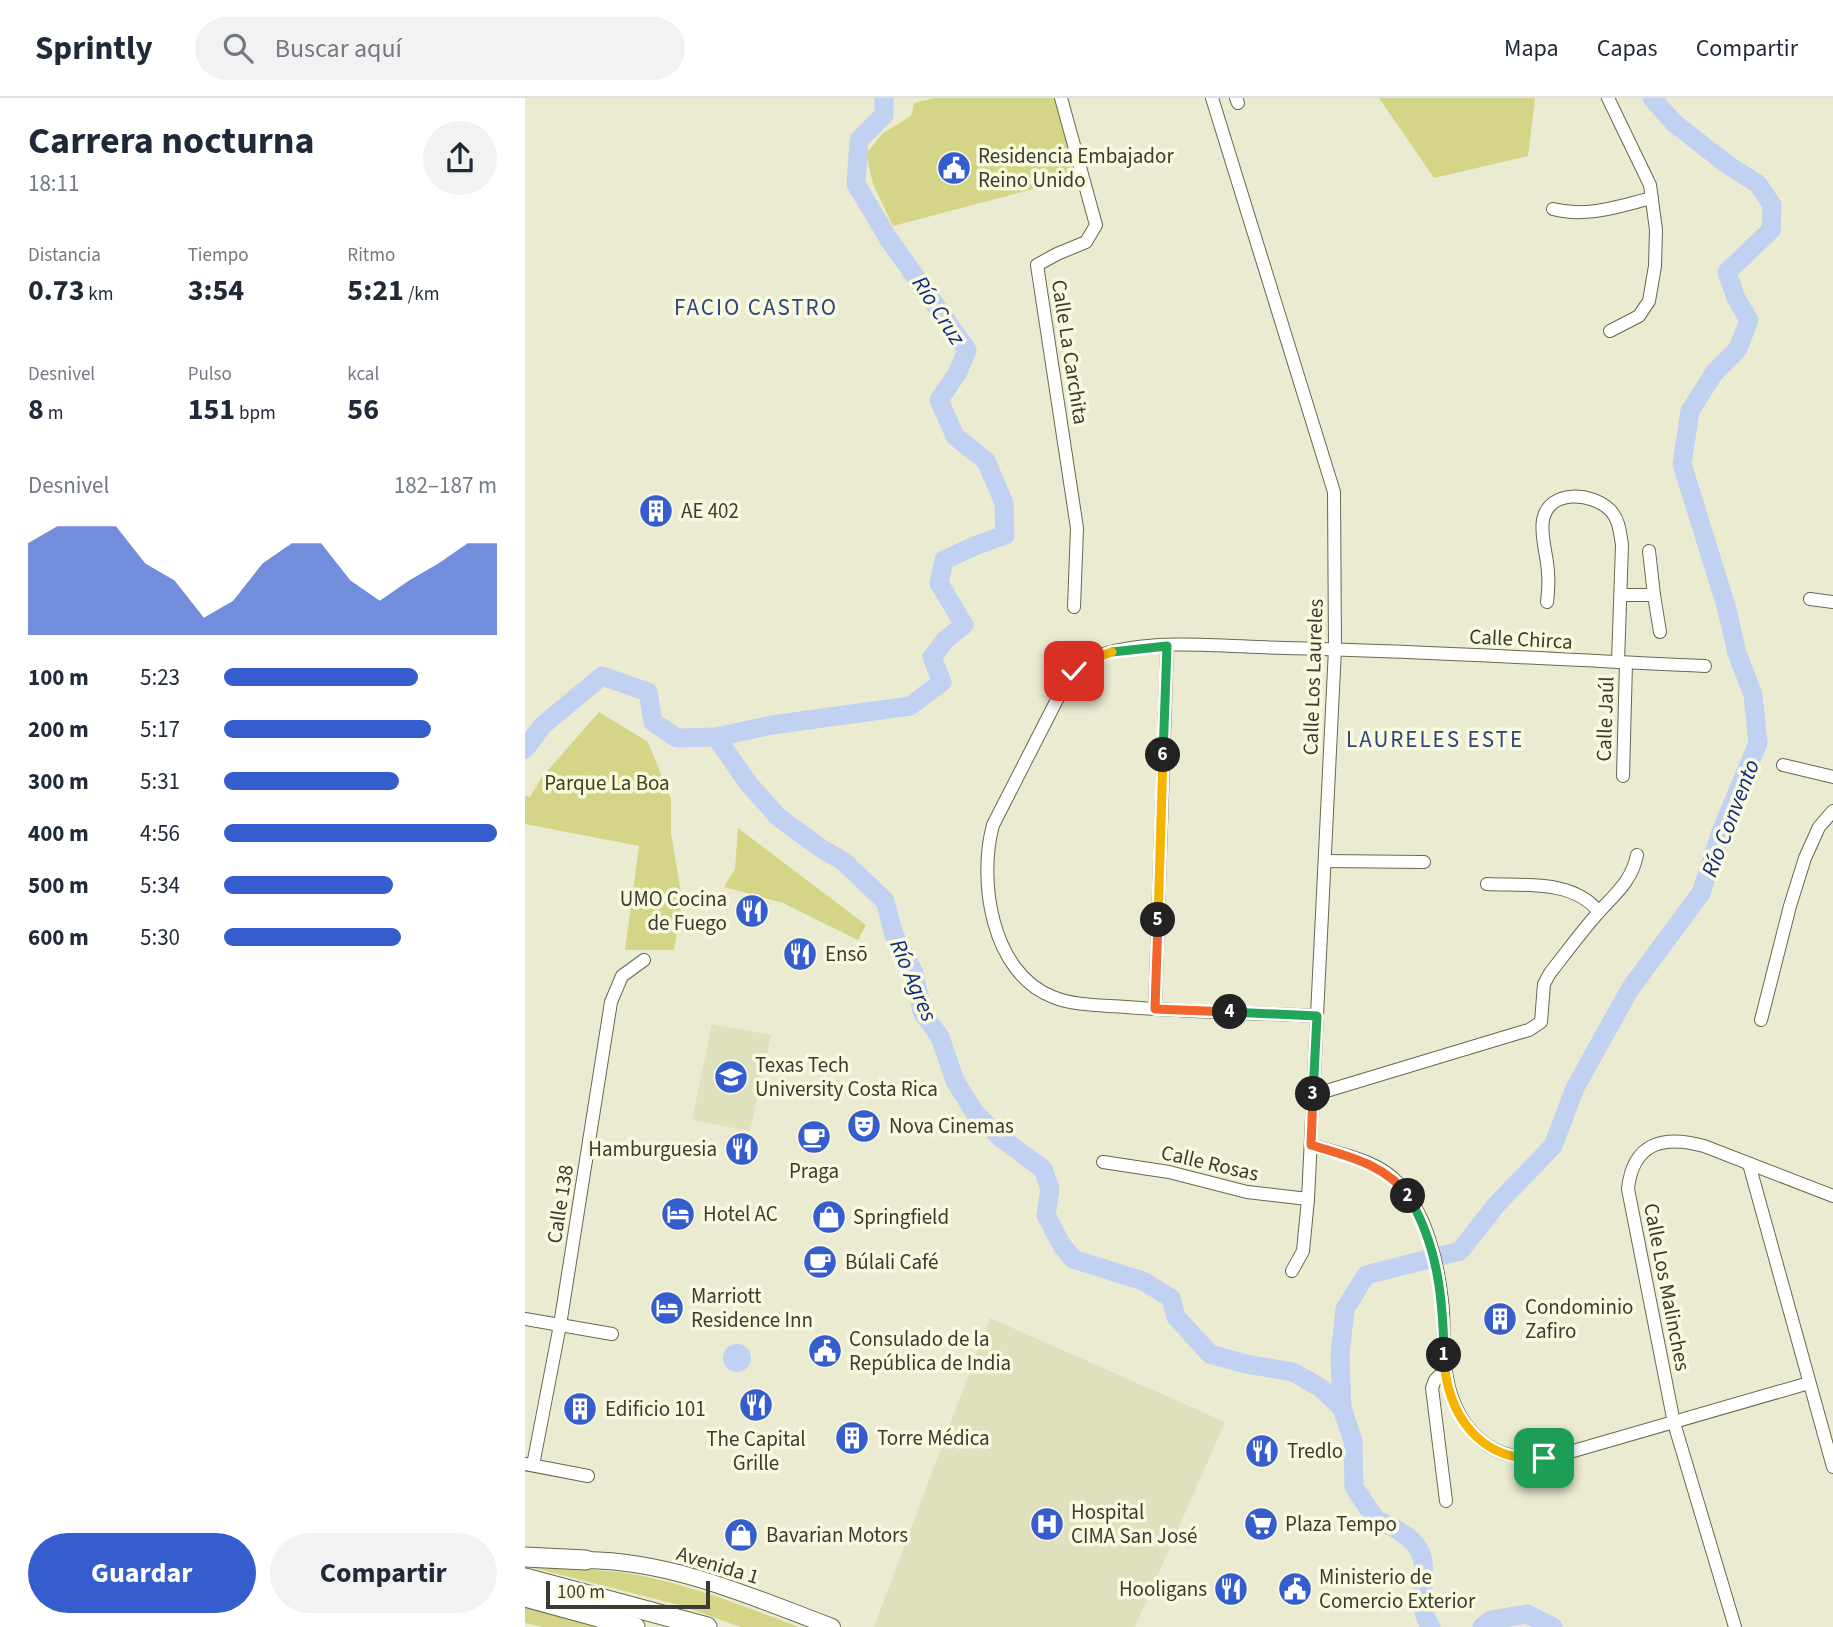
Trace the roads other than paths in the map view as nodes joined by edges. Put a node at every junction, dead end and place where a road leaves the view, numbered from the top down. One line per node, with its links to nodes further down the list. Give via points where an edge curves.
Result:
1 (1061, 98): 13 (street, Calle La Carchita, via 1097,225 1086,242 1037,265 1077,528)
2 (1212, 98): 16 (street, Calle Los Laureles, via 1334,492)
3 (1608, 98): 4 (street)
4 (1652, 198): 5 (street, via 1595,212 1572,214); 6 (street, via 1655,267 1649,301 1639,316)
5 (1553, 209)
6 (1610, 331)
7 (1649, 551): 9 (street)
8 (1622, 595): 9 (street); 11 (street, Calle Jaúl, via 1620,527 1597,499 1579,495 1549,506 1543,520); 17 (street, Calle Jaúl)
9 (1654, 595): 14 (street)
10 (1810, 599): 12 (street)
11 (1547, 602)
12 (1833, 602)
13 (1074, 607)
14 (1660, 632)
15 (1167, 646): 16 (street, Calle Chirca); 29 (street); 29 (street, Calle Chirca, via 1107,653 1069,677 993,825 986,865 997,930 1026,979 1064,1000)
16 (1335, 649): 17 (street, Calle Chirca); 24 (street, Calle Los Laureles)
17 (1622, 663): 18 (street, Calle Chirca); 20 (street, Calle Jaúl)
18 (1705, 666)
19 (1783, 765): 21 (street)
20 (1623, 776)
21 (1833, 777)
22 (1833, 811): 31 (street, via 1819,827 1805,858)
23 (1637, 855): 27 (street, via 1629,878)
24 (1325, 861): 25 (street); 30 (street, Calle Los Laureles)
25 (1423, 862)
26 (1487, 884): 27 (street, via 1560,888 1578,893)
27 (1599, 912): 32 (street, via 1549,972 1541,1022 1529,1030)
28 (644, 960): 40 (street, Calle 138, via 622,976 611,1002)
29 (1155, 1009): 30 (street, Calle Chirca)
30 (1317, 1016): 32 (street, Calle Los Laureles)
31 (1761, 1020)
32 (1313, 1094): 33 (street, Calle Los Laureles)
33 (1311, 1145): 37 (street, Calle Los Laureles); 42 (street, via 1394,1178 1416,1210 1429,1241 1443,1303)
34 (1103, 1162): 37 (street, Calle Rosas, via 1169,1172 1253,1194)
35 (1749, 1164): 36 (street, Calle Los Malinches); 43 (street); 44 (street, Calle Los Malinches, via 1683,1140 1646,1149 1629,1174 1627,1189)
36 (1833, 1196)
37 (1308, 1199): 38 (street, Calle Los Laureles, via 1303,1251)
38 (1292, 1271)
39 (525, 1319): 40 (street)
40 (561, 1325): 41 (street); 45 (street, Calle 138)
41 (612, 1334)
42 (1445, 1370): 44 (street, via 1455,1407 1466,1425 1481,1442 1506,1455 1556,1456); 48 (street, via 1432,1388)
43 (1809, 1383): 44 (street); 46 (street)
44 (1674, 1423): 56 (street, Calle Los Malinches)
45 (529, 1465): 47 (street)
46 (1833, 1467)
47 (588, 1476)
48 (1446, 1501)
49 (525, 1558): 50 (highway)
50 (586, 1560): 55 (street, Avenida 1, via 694,1576)
51 (525, 1578): 54 (highway)
52 (525, 1597): 53 (highway)
53 (635, 1627)
54 (707, 1627)
55 (832, 1627)
56 (1735, 1627)

